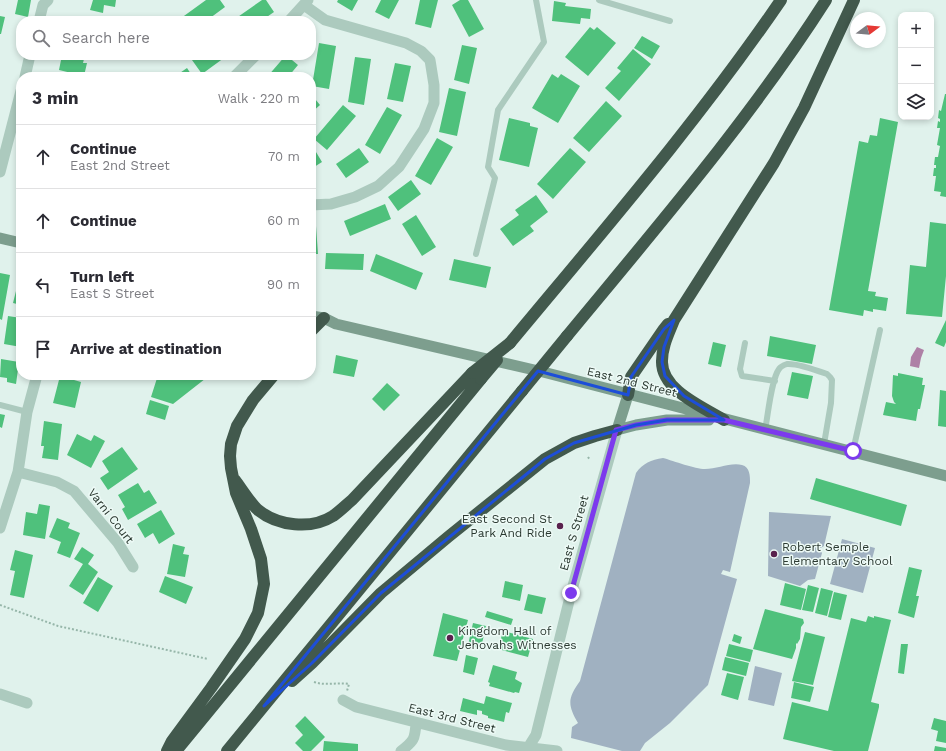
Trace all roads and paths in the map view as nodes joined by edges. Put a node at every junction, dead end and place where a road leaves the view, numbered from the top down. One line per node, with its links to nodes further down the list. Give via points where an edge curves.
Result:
1 (48, 0): 8 (street, via 43,4)
2 (536, 0): 20 (lane, via 544,42 498,110 488,167 495,178)
3 (599, 0): 10 (lane)
4 (781, 0): 27 (highway, bridge, via 705,107 510,343)
5 (826, 0): 52 (highway, bridge, via 800,42 702,171)
6 (854, 0): 23 (highway, via 804,108 774,164)
7 (306, 2): 9 (street); 17 (street, via 326,20 406,43 421,51 430,60 434,85 434,103 424,129 399,167 378,186 355,197 331,204)
8 (40, 16)
9 (293, 16)
10 (670, 22)
11 (29, 60): 13 (street)
12 (251, 60): 14 (street)
13 (26, 72)
14 (239, 72)
15 (16, 110): 16 (street)
16 (0, 172)
17 (316, 205)
18 (0, 238): 19 (main road)
19 (16, 242)
20 (476, 254)
21 (316, 317): 22 (main road, East 2nd Street)
22 (324, 318): 24 (highway); 31 (main road, East 2nd Street, via 336,324 543,372)
23 (674, 320): 31 (highway, via 664,328 631,377); 34 (highway, via 664,347 662,362 665,376 684,396)
24 (316, 326)
25 (880, 330): 38 (lane)
26 (745, 343): 30 (lane, via 740,369 742,376)
27 (477, 376): 43 (highway, via 333,516 316,523 295,525 275,520 257,509); 56 (highway)
28 (36, 380): 33 (street)
29 (270, 380): 43 (highway, via 237,426 230,456)
30 (775, 381): 36 (lane); 37 (lane, via 778,370 788,364 816,370 830,377 832,390)
31 (628, 395): 34 (main road, East 2nd Street); 35 (main road, East S Street)
32 (0, 405): 33 (lane)
33 (28, 412): 41 (street)
34 (724, 420): 35 (main road, via 667,420); 36 (main road, East 2nd Street)
35 (616, 430): 52 (highway, via 574,443 545,459 381,593 312,663); 54 (street, East S Street, via 571,593 536,735)
36 (765, 430): 37 (main road, East 2nd Street)
37 (824, 444): 38 (main road, East 2nd Street)
38 (853, 451): 42 (main road, East 2nd Street)
39 (588, 457): 40 (path)
40 (590, 460)
41 (18, 472): 44 (street); 45 (street, Varni Court, via 57,482 74,491 118,543)
42 (946, 476)
43 (234, 480): 55 (highway, via 236,493 261,559 264,584 258,613 245,639)
44 (0, 528)
45 (133, 568)
46 (0, 605): 47 (path, via 58,626)
47 (208, 659)
48 (314, 682): 50 (path, via 329,685 340,682 349,684)
49 (0, 694): 51 (street)
50 (343, 700): 53 (street, East 3rd Street, via 356,707)
51 (27, 703)
52 (264, 706): 57 (highway)
53 (416, 723): 54 (street, East 3rd Street); 58 (street, via 415,737)
54 (527, 750): 59 (street, East 3rd Street)
55 (167, 751)
56 (176, 751)
57 (227, 751)
58 (400, 751)
59 (557, 751)

